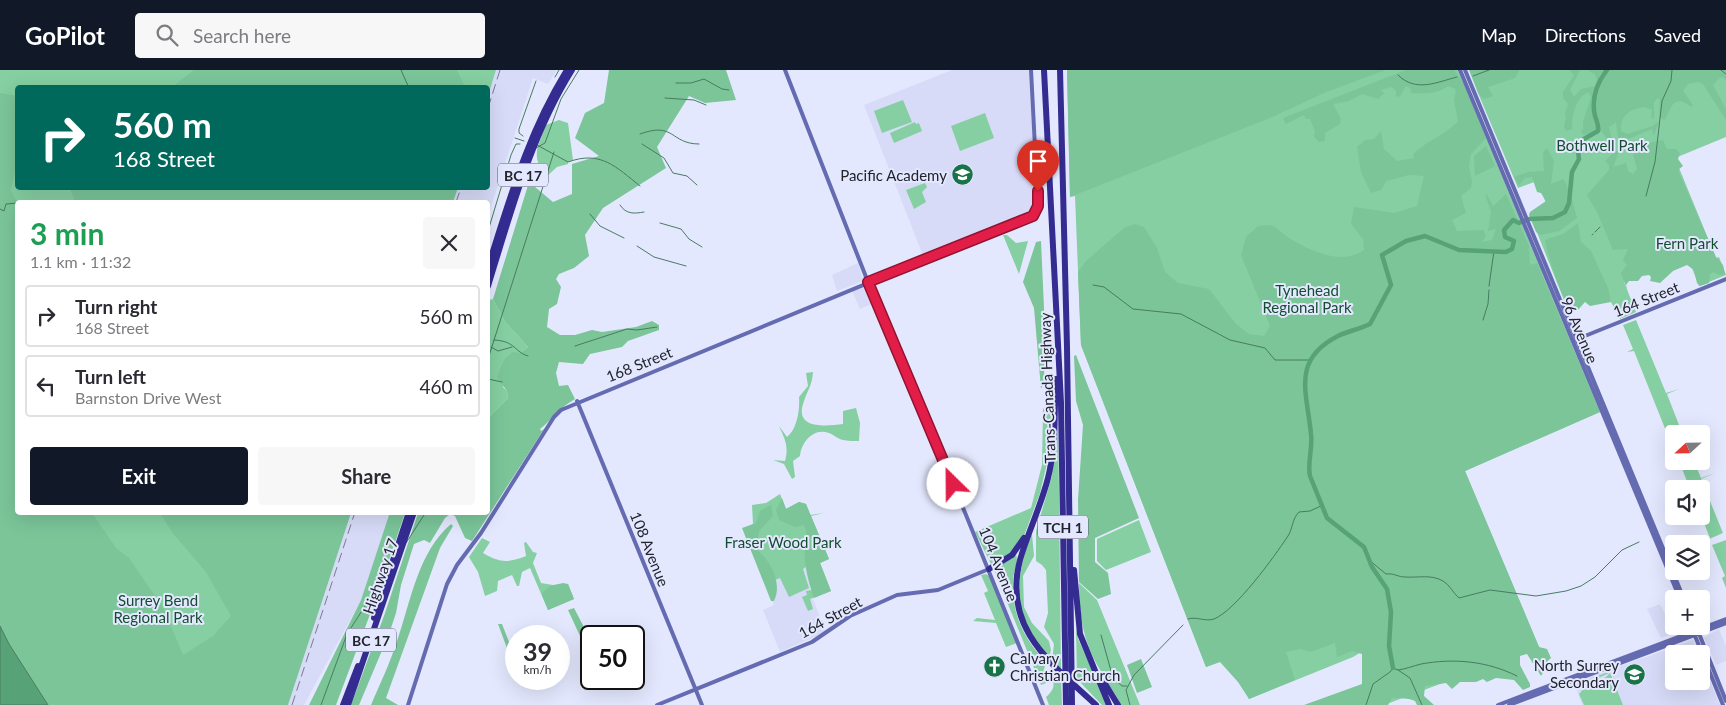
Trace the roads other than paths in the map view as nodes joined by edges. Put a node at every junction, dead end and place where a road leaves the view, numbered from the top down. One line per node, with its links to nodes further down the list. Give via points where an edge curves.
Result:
1 (567, 70): 11 (highway, BC 17, via 543,110 526,148)
2 (572, 70): 12 (highway, BC 17, via 548,114 524,170)
3 (785, 70): 14 (main road, 104 Avenue)
4 (1031, 70): 14 (main road, 168 Street, via 1037,212)
5 (1044, 70): 17 (highway, Trans-Canada Highway / TCH 1)
6 (1060, 70): 19 (highway, Trans-Canada Highway / TCH 1)
7 (1460, 70): 9 (main road, 96 Avenue)
8 (1465, 70): 9 (main road, 96 Avenue)
9 (1523, 217): 10 (main road, 96 Avenue)
10 (1528, 227): 15 (main road, 96 Avenue); 16 (main road, 96 Avenue)
11 (490, 261)
12 (490, 280)
13 (1726, 280): 16 (main road, 164 Street)
14 (868, 282): 18 (main road, 168 Street); 25 (main road, 104 Avenue)
15 (1569, 336): 16 (main road); 22 (main road, 96 Avenue)
16 (1575, 340): 23 (main road, 96 Avenue)
17 (1059, 348): 24 (highway, via 1049,476); 47 (highway, Trans-Canada Highway / TCH 1)
18 (577, 402): 38 (main road, 108 Avenue); 43 (main road, 168 Street, via 554,417 482,533 457,565 447,584)
19 (1070, 504): 37 (highway, via 1076,614); 48 (highway, Trans-Canada Highway / TCH 1)
20 (407, 515): 26 (highway, Highway 17 / BC 17)
21 (413, 515): 26 (highway, Highway 17 / BC 17)
22 (1647, 517): 23 (main road); 27 (main road, 96 Avenue)
23 (1652, 521): 28 (main road, 96 Avenue)
24 (1031, 526): 25 (highway, via 1012,555); 39 (highway, via 1018,569 1017,597 1027,632 1049,662)
25 (989, 569): 38 (main road, 164 Street, via 933,592 897,596 850,616 816,640); 46 (main road, 104 Avenue)
26 (391, 575): 41 (highway, Highway 17 / BC 17); 42 (highway, Highway 17 / BC 17)
27 (1676, 590)
28 (1680, 590)
29 (1726, 619): 31 (main road)
30 (1726, 623): 32 (main road)
31 (1710, 625)
32 (1710, 627)
33 (1685, 635): 53 (main road)
34 (1686, 635): 54 (main road)
35 (1697, 635): 55 (main road)
36 (1698, 635): 40 (main road)
37 (1090, 660): 51 (highway); 52 (highway)
38 (695, 690): 44 (main road, 164 Street); 45 (main road, 108 Avenue)
39 (1082, 692): 49 (highway); 50 (highway)
40 (1726, 701)
41 (343, 705)
42 (348, 705)
43 (408, 705)
44 (657, 705)
45 (702, 705)
46 (1043, 705)
47 (1066, 705)
48 (1072, 705)
49 (1092, 705)
50 (1096, 705)
51 (1109, 705)
52 (1118, 705)
53 (1498, 705)
54 (1509, 705)
55 (1723, 705)

